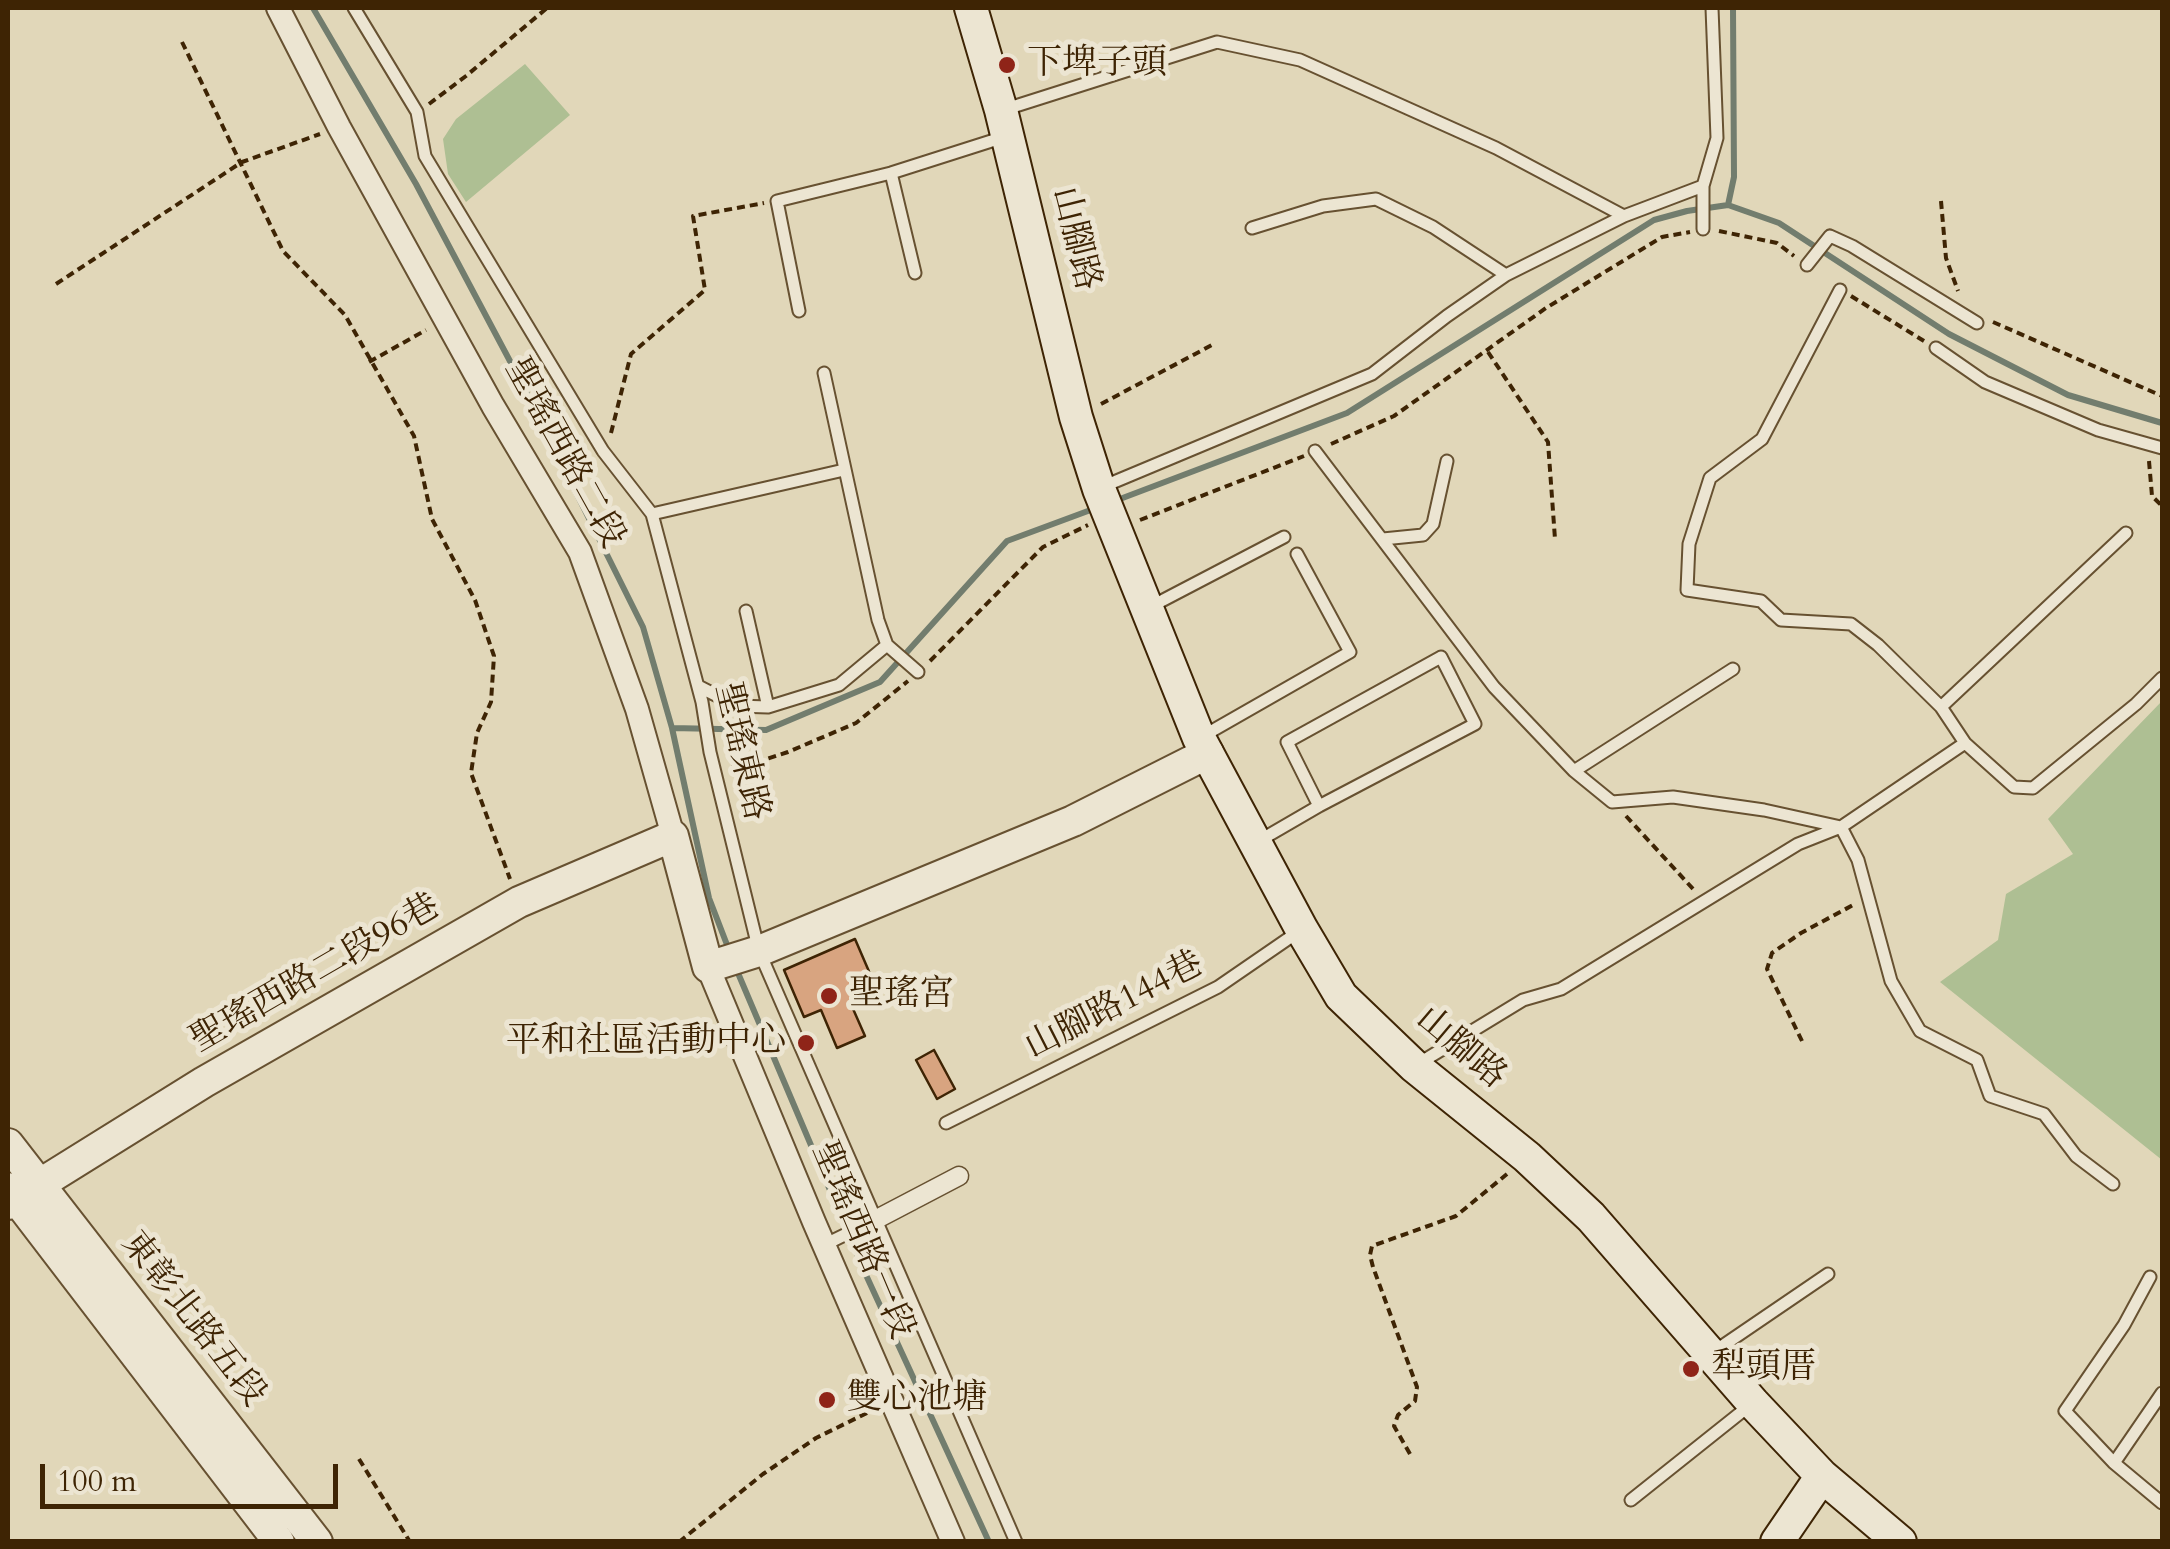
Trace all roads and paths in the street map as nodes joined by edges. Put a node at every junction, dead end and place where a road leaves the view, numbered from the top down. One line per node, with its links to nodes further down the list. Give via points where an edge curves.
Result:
1 (278, 8): 9 (street, 聖瑤西路二段)
2 (354, 8): 7 (lane, 聖瑤東路)
3 (547, 8): 7 (path)
4 (972, 8): 8 (main road, 山腳路)
5 (1712, 8): 12 (lane, via 1718,138)
6 (182, 42): 10 (path)
7 (416, 112): 37 (lane, 聖瑤東路, via 425,156)
8 (1005, 123): 11 (lane); 15 (lane, via 1217,42 1300,60 1496,148); 33 (main road, 山腳路)
9 (339, 127): 10 (path); 25 (street, 聖瑤西路二段)
10 (242, 162): 21 (path); 30 (path, via 283,250 346,315)
11 (890, 173): 13 (lane); 19 (lane)
12 (1703, 186): 15 (lane); 17 (lane)
13 (776, 201): 24 (lane); 37 (path, via 694,216 704,290 631,354)
14 (1942, 201): 23 (path, via 1946,258)
15 (1624, 216): 20 (lane)
16 (1252, 228): 20 (lane, via 1376,198)
17 (1704, 229): 18 (path, via 1776,244); 29 (path, via 1662,237)
18 (1806, 265): 26 (lane, via 1830,236)
19 (915, 273)
20 (1506, 275): 41 (lane, via 1372,374)
21 (56, 284)
22 (1840, 290): 28 (path); 56 (lane, via 1762,439 1710,478 1689,544 1687,590 1761,601 1781,620 1851,624)
23 (1960, 294)
24 (799, 311)
25 (445, 318): 30 (path); 64 (street, 聖瑤西路二段, via 580,552)
26 (1977, 323): 32 (path, via 1991,321)
27 (1212, 345): 33 (path)
28 (1936, 348): 34 (lane, via 1985,382 2098,430)
29 (1488, 352): 36 (path, via 1394,416); 46 (path, via 1548,442)
30 (370, 362): 67 (path, via 414,436 432,519 475,600 494,656 491,702 477,733 471,773)
31 (824, 374): 39 (lane)
32 (2162, 396)
33 (1076, 418): 41 (main road, 山腳路)
34 (2147, 442): 35 (lane); 40 (path, via 2152,496)
35 (2162, 448)
36 (1316, 451): 41 (path); 45 (lane)
37 (603, 452): 42 (lane, 聖瑤東路)
38 (1447, 461): 45 (lane, via 1434,524 1422,535)
39 (844, 470): 42 (lane); 50 (lane)
40 (2162, 506)
41 (1108, 512): 48 (main road, 山腳路); 52 (path, via 1043,547)
42 (652, 514): 54 (lane, 聖瑤東路)
43 (2126, 533): 56 (lane)
44 (1284, 537): 48 (lane)
45 (1383, 539): 60 (lane, via 1494,687)
46 (1555, 539)
47 (1297, 554): 58 (lane, via 1350,652)
48 (1148, 608): 58 (main road, 山腳路)
49 (746, 611): 55 (lane)
50 (887, 645): 52 (lane); 55 (lane, via 839,684)
51 (1734, 669): 60 (lane)
52 (918, 672): 59 (path, via 856,723 739,768)
53 (2162, 678): 57 (lane, via 2033,788 2014,787)
54 (698, 686): 55 (lane, via 737,706); 59 (lane, 聖瑤東路)
55 (768, 707)
56 (1941, 707): 57 (lane)
57 (1965, 743): 63 (lane)
58 (1204, 746): 65 (main road, 山腳路); 70 (street, via 1074,821)
59 (713, 765): 70 (lane, 聖瑤東路)
60 (1574, 772): 61 (lane)
61 (1612, 802): 63 (lane, via 1673,797); 68 (path)
62 (1320, 806): 62 (lane, via 1286,742 1441,657 1475,724); 65 (lane)
63 (1841, 827): 66 (lane); 68 (lane, via 1798,844)
64 (673, 836): 67 (street, 聖瑤西路二段96巷); 71 (street, 聖瑤西路二段)
65 (1257, 842): 69 (main road, 山腳路)
66 (1868, 897): 72 (path, via 1772,952 1766,969); 78 (lane, via 1891,982 1920,1031 1977,1060 1990,1096 2044,1114 2076,1156)
67 (519, 902): 79 (street, 聖瑤西路二段96巷)
68 (1706, 903): 73 (lane, via 1561,990 1524,1000)
69 (1302, 930): 73 (main road, 山腳路, via 1341,996); 74 (lane, 山腳路144巷, via 1218,986)
70 (755, 953): 71 (street); 80 (lane, 聖瑤東路)
71 (708, 967): 81 (street, 聖瑤西路一段)
72 (1802, 1042)
73 (1414, 1066): 76 (main road, 山腳路)
74 (946, 1123)
75 (8, 1144): 79 (street, 東彰北路五段)
76 (1528, 1157): 84 (main road, 山腳路, via 1592,1217); 88 (path, via 1456,1216 1372,1246 1373,1267 1417,1387 1415,1402 1394,1426)
77 (959, 1176): 80 (street)
78 (2113, 1184)
79 (17, 1193): 94 (street, 東彰北路五段); 95 (street, 東彰北路五段)
80 (875, 1220): 81 (lane); 99 (lane, 聖瑤東路)
81 (824, 1245): 86 (street, 聖瑤西路一段)
82 (1828, 1274): 84 (lane)
83 (2150, 1277): 90 (lane, via 2065,1411)
84 (1710, 1354): 87 (main road, 山腳路)
85 (2162, 1393): 90 (lane)
86 (892, 1401): 97 (path, via 816,1438); 98 (street, 聖瑤西路一段)
87 (1753, 1403): 91 (main road, 山腳路); 92 (lane)
88 (1410, 1454)
89 (359, 1460): 96 (path)
90 (2114, 1463): 93 (lane)
91 (1822, 1476): 100 (main road); 101 (main road, 山腳路)
92 (1631, 1500)
93 (2162, 1503)
94 (280, 1542)
95 (317, 1542)
96 (410, 1542)
97 (679, 1542)
98 (953, 1542)
99 (1016, 1542)
100 (1777, 1542)
101 (1900, 1542)

